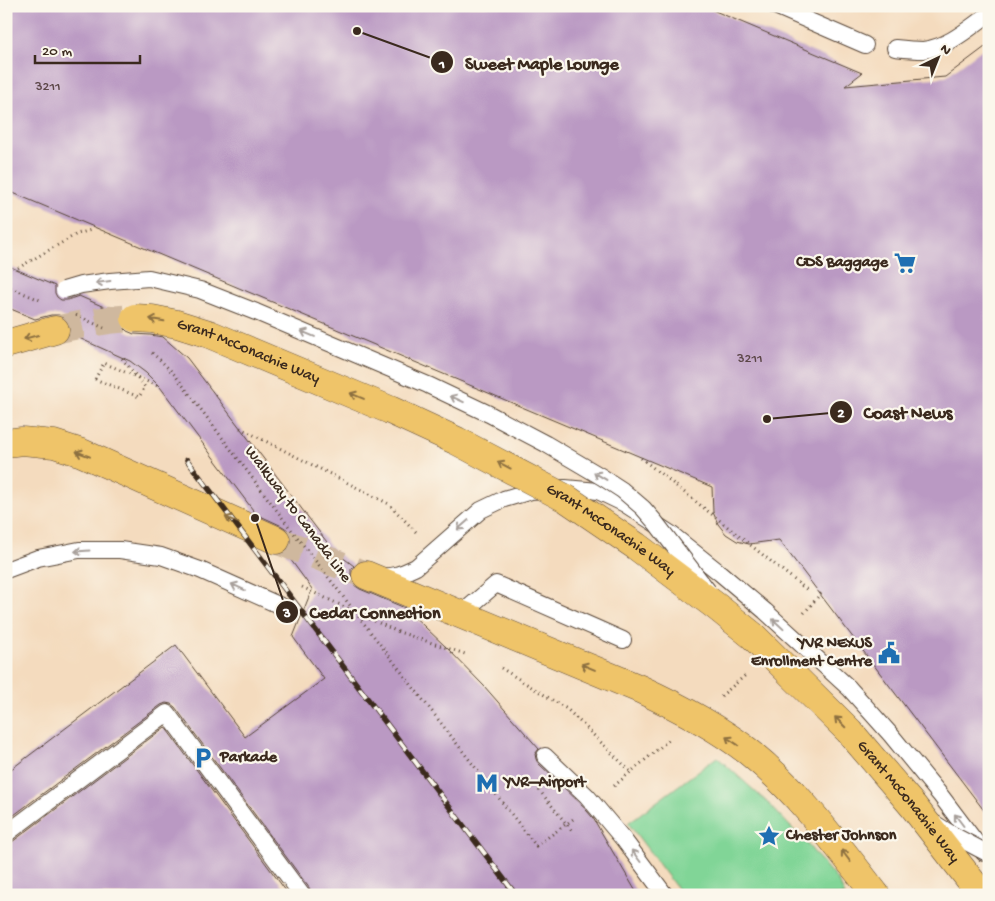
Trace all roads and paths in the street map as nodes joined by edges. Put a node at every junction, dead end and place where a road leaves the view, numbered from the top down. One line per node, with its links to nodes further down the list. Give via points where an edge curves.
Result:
1 (775, 6): 3 (lane)
2 (989, 14): 4 (lane, via 943,45 923,50)
3 (865, 45)
4 (895, 48)
5 (91, 230): 6 (path, via 77,234)
6 (18, 268)
7 (6, 286): 9 (path, bridge)
8 (64, 290): 30 (lane, one-way to 8, bridge, via 720,605 656,522 622,490 489,414 412,378 200,290 149,278 110,280)
9 (41, 300)
10 (135, 318): 30 (main road, Grant McConachie Way, one-way to 10, bridge, via 677,576 567,499 457,441 210,334 152,318)
11 (65, 323): 12 (path, bridge); 13 (main road, one-way to 13)
12 (109, 330)
13 (6, 344)
14 (148, 350): 41 (path, Walkway to Canada Line, bridge, via 175,375 536,846)
15 (122, 357): 16 (path, bridge, via 145,387 140,397 95,379 104,363)
16 (160, 387)
17 (240, 428): 22 (path, via 389,504)
18 (6, 435): 20 (lane)
19 (6, 443): 20 (main road)
20 (54, 444): 23 (main road, one-way to 20, via 82,453)
21 (641, 458): 26 (path)
22 (418, 534)
23 (276, 540)
24 (6, 570): 28 (lane, one-way to 24, via 162,556 120,550 78,550 38,558)
25 (366, 575): 29 (main road); 44 (lane, one-way to 25, via 892,735 849,688 765,611 671,534 626,504 598,491 565,488 531,491 504,499 481,510 416,567 388,577)
26 (807, 590)
27 (311, 592): 32 (path, via 396,631)
28 (282, 607)
29 (461, 614): 31 (lane, via 496,584); 47 (main road, one-way to 29, via 807,808 774,775 731,740 678,707 640,689)
30 (753, 636): 40 (main road, Grant McConachie Way, one-way to 30, bridge, via 849,731)
31 (623, 640)
32 (473, 656)
33 (497, 666): 38 (path, via 567,709)
34 (753, 669): 35 (path)
35 (720, 697)
36 (676, 734): 38 (path)
37 (545, 756): 46 (lane, one-way to 37, via 587,796)
38 (631, 772): 39 (path)
39 (613, 787)
40 (913, 806): 43 (lane, bridge, via 932,822); 48 (main road, Grant McConachie Way, bridge)
41 (576, 818)
42 (6, 834): 45 (lane, via 168,713)
43 (989, 854)
44 (989, 859)
45 (302, 895)
46 (665, 895)
47 (876, 895)
48 (982, 895)

